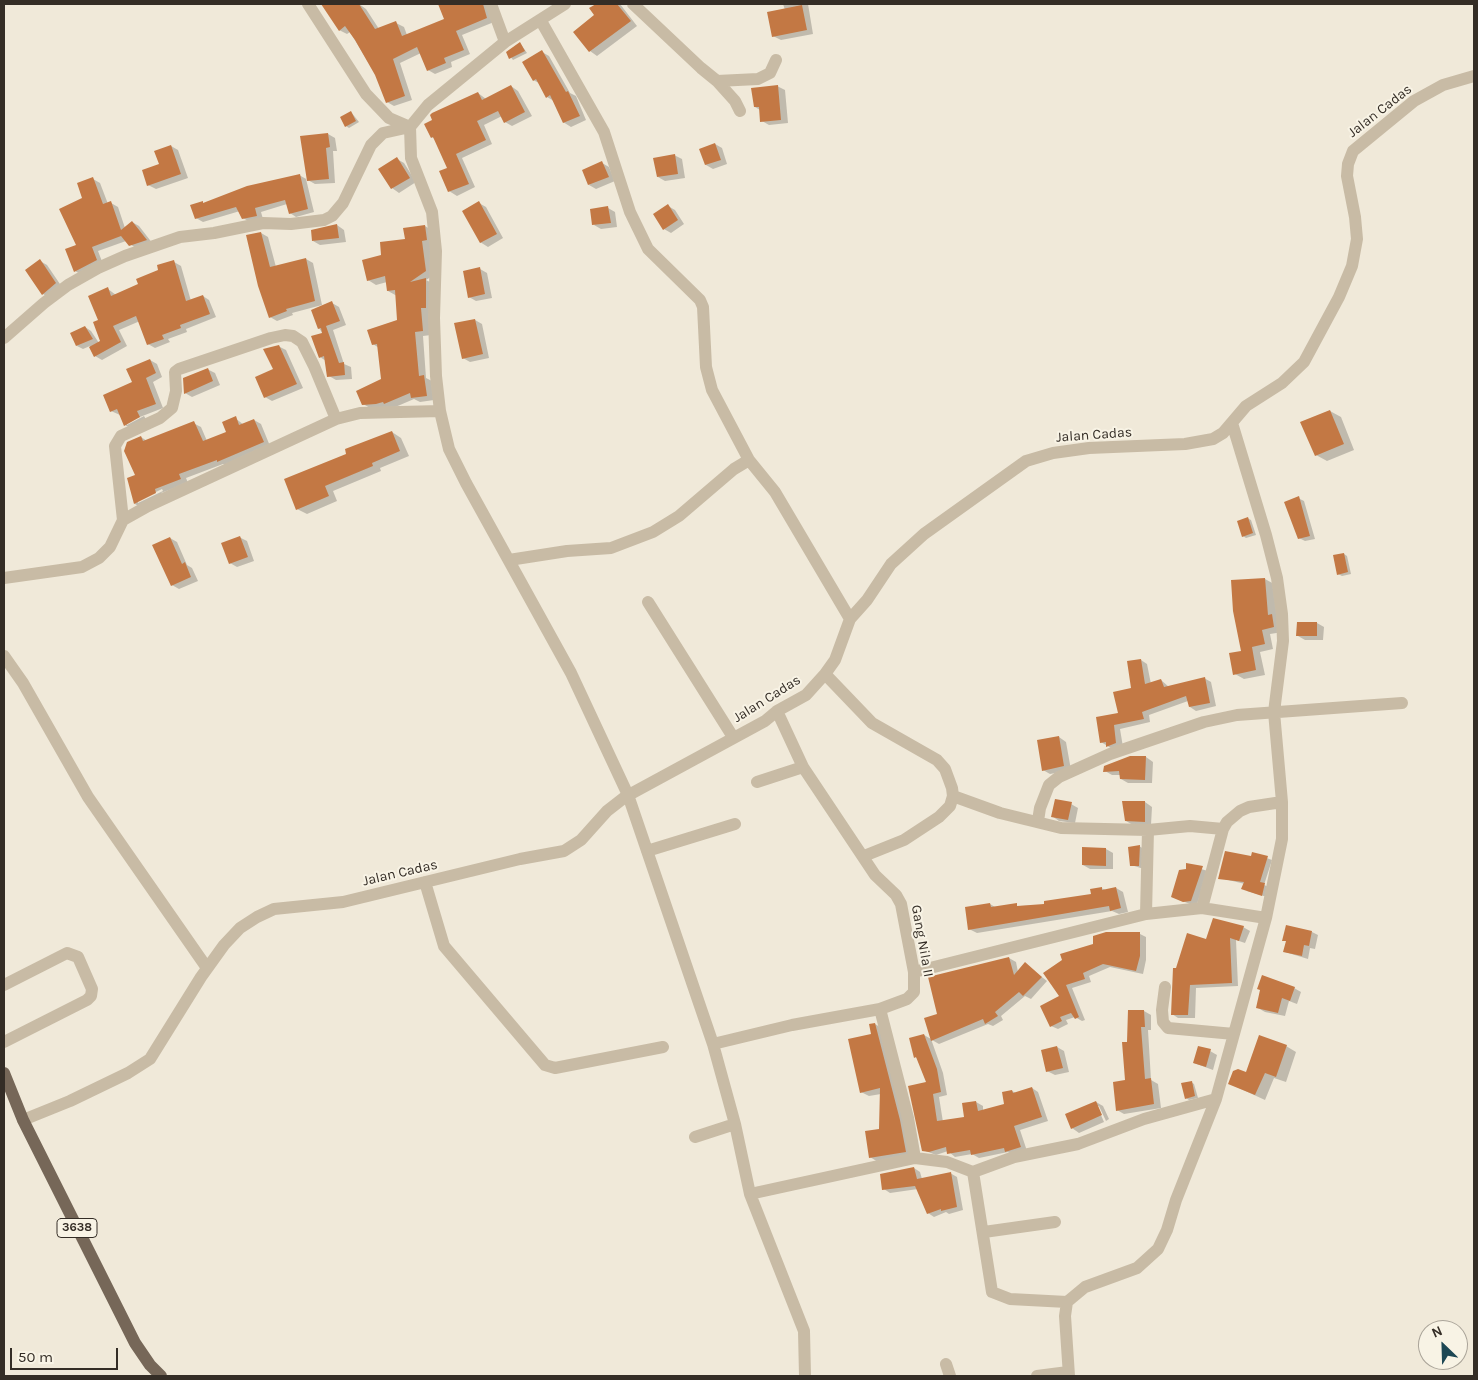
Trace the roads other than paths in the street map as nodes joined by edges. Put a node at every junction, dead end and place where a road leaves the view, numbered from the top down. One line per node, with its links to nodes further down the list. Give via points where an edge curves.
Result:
1 (308, 4): 11 (street, via 366,94 389,118)
2 (491, 4): 6 (street)
3 (565, 4): 5 (street)
4 (633, 4): 9 (street)
5 (541, 21): 6 (street); 16 (street, via 604,132 630,212 644,243 700,300 706,367 712,390)
6 (505, 42): 11 (street, via 428,105)
7 (776, 60): 9 (street, via 770,73 758,79)
8 (1474, 76): 15 (street, Jalan Cadas, via 1443,85 1414,101 1353,151 1347,176 1356,239 1352,266 1339,297 1304,362 1287,380 1246,406)
9 (718, 81): 10 (street)
10 (740, 111)
11 (410, 127): 12 (street, via 383,133 371,145 344,203 332,216 324,220 263,223 180,237 125,256 68,285); 13 (street, via 411,158 432,212)
12 (4, 338)
13 (440, 410): 14 (street, via 360,413); 18 (street, via 449,449)
14 (336, 419): 17 (street); 17 (street, via 302,342 293,336 271,338 179,369 175,372 176,391 172,408 154,421 121,436 115,446)
15 (1232, 423): 21 (street, Jalan Cadas, via 1214,440 1089,448 1026,460 904,550); 26 (street, via 1277,578 1283,641)
16 (748, 460): 18 (street, via 654,532 611,548); 21 (street, via 775,492)
17 (124, 520): 19 (street, via 110,547 99,558 82,567)
18 (509, 560): 30 (street, via 571,673)
19 (4, 578)
20 (648, 602): 27 (street)
21 (850, 619): 23 (street, Jalan Cadas, via 842,644)
22 (4, 658): 43 (street, via 23,683 88,796)
23 (825, 674): 25 (street, Jalan Cadas, via 806,695); 31 (street, via 872,723 937,760 949,778)
24 (1402, 703): 26 (street)
25 (777, 711): 27 (street, Jalan Cadas, via 765,721); 28 (street, Gang Nila II)
26 (1274, 712): 32 (street); 33 (street, via 1204,722 1110,754 1059,777 1050,785)
27 (733, 737): 30 (street, Jalan Cadas)
28 (803, 767): 29 (street); 38 (street, Gang Nila II)
29 (757, 782)
30 (628, 795): 37 (street); 39 (street, Jalan Cadas, via 607,811 581,840 564,851)
31 (953, 796): 33 (street, via 1000,813); 38 (street, via 950,806 939,817 904,840)
32 (1282, 802): 36 (street, via 1240,811 1232,816); 42 (street, via 1282,839)
33 (1038, 821): 35 (street, via 1061,828)
34 (735, 824): 37 (street)
35 (1148, 830): 36 (street, via 1190,826); 41 (street)
36 (1223, 830): 40 (street)
37 (647, 851): 50 (street)
38 (864, 856): 44 (street, Gang Nila II, via 880,881 899,898)
39 (425, 882): 43 (street, Jalan Cadas, via 343,902 274,909 240,928); 51 (street, via 444,946 545,1065 555,1068)
40 (1202, 908): 41 (street); 42 (street)
41 (1146, 914): 44 (street)
42 (1266, 918): 48 (street)
43 (207, 968): 54 (street, Jalan Cadas, via 150,1058 128,1074)
44 (914, 972): 47 (street, Gang Nila II, via 911,996)
45 (4, 985): 49 (street, via 67,953 78,957 92,989 87,1000)
46 (1165, 987): 48 (street, via 1162,1010 1163,1022 1168,1028)
47 (880, 1009): 50 (street); 57 (street)
48 (1234, 1034): 53 (street)
49 (4, 1042)
50 (713, 1044): 55 (street)
51 (663, 1048)
52 (4, 1073): 54 (main road, 3638)
53 (1216, 1099): 58 (street, via 1152,1116 1078,1144 1014,1158); 62 (street, via 1158,1248 1137,1268 1086,1287)
54 (23, 1120): 64 (main road, 3638, via 135,1343)
55 (735, 1124): 56 (street); 59 (street)
56 (695, 1137)
57 (915, 1158): 58 (street, via 947,1162); 59 (street)
58 (974, 1172): 61 (street)
59 (750, 1194): 65 (street, via 804,1331)
60 (1055, 1222): 61 (street)
61 (984, 1232): 62 (street, via 994,1295)
62 (1068, 1302): 63 (street, via 1064,1316)
63 (1068, 1374): 66 (street)
64 (162, 1376)
65 (805, 1376)
66 (1037, 1376)

